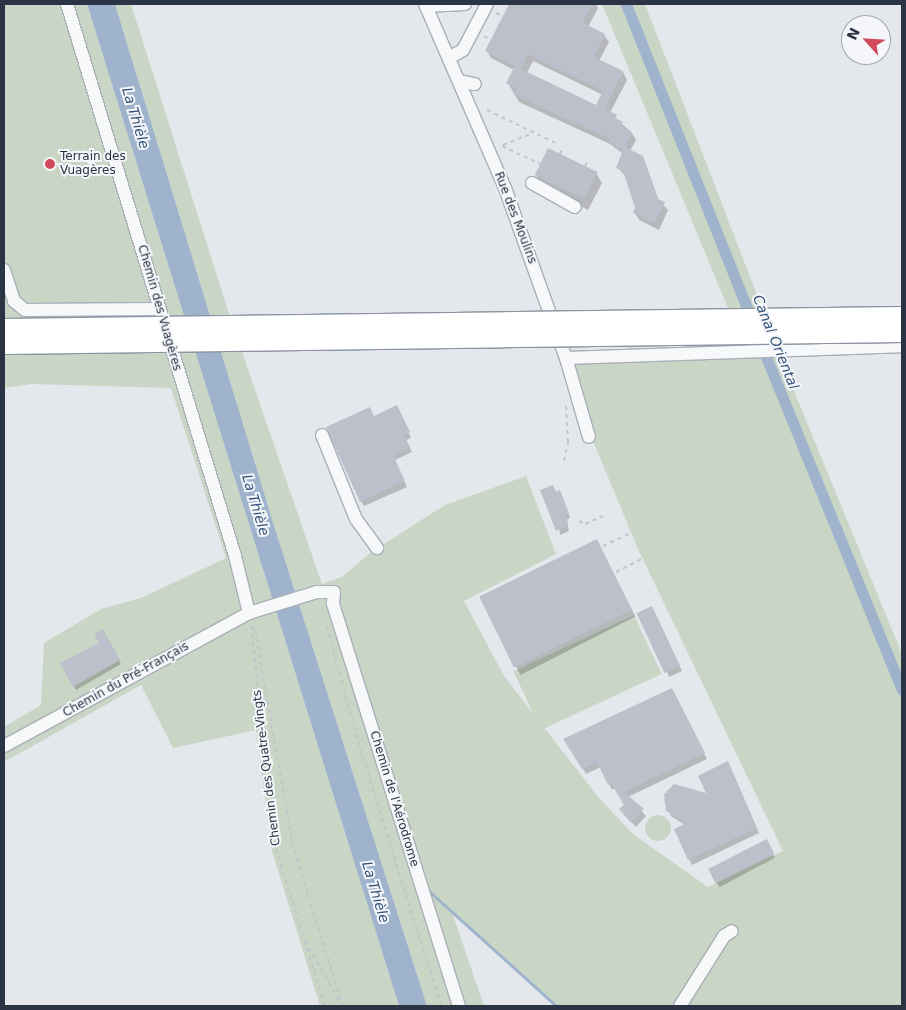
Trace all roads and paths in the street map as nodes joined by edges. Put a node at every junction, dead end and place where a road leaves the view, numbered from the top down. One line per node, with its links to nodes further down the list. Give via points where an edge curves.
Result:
1 (67, 4): 23 (street, Chemin des Vuagères)
2 (464, 4): 4 (street)
3 (487, 4): 9 (street, via 463,50)
4 (426, 5): 9 (street, Rue des Moulins)
5 (496, 13): 6 (path)
6 (503, 16)
7 (484, 36): 8 (path)
8 (491, 40)
9 (449, 58): 10 (street, Rue des Moulins)
10 (459, 81): 11 (street); 29 (street, Rue des Moulins, via 505,188)
11 (475, 84)
12 (487, 110): 13 (path)
13 (533, 133): 14 (path); 18 (path, via 502,146)
14 (556, 143)
15 (563, 146): 16 (path)
16 (560, 154)
17 (588, 159): 19 (path)
18 (540, 164)
19 (585, 166)
20 (532, 183): 21 (street)
21 (575, 207)
22 (4, 270): 23 (street, via 14,301 25,310)
23 (160, 309): 42 (street, Chemin des Vuagères)
24 (902, 316): 25 (highway, bridge)
25 (4, 328)
26 (902, 332): 27 (highway, bridge)
27 (4, 344)
28 (902, 346): 29 (street)
29 (566, 358): 32 (street, Rue des Moulins)
30 (566, 403): 33 (path, via 568,442)
31 (322, 435): 38 (street, via 356,518)
32 (589, 437)
33 (564, 461)
34 (605, 515): 35 (path, via 585,524)
35 (579, 521)
36 (631, 533): 37 (path)
37 (603, 546)
38 (378, 548)
39 (642, 559): 40 (path)
40 (616, 572)
41 (334, 592): 42 (street, Chemin du Pré-Français, via 317,592); 50 (street, Chemin de l'Aérodrome, via 333,604)
42 (252, 616): 44 (street, Chemin du Pré-Français); 46 (path, Chemin des Quatre-Vingts, via 276,848); 48 (path, via 292,843)
43 (326, 618): 49 (path, via 329,644)
44 (4, 746)
45 (732, 931): 51 (street, via 724,936)
46 (303, 936): 47 (path, Chemin des Quatre-Vingts); 48 (path)
47 (324, 1006)
48 (342, 1006)
49 (441, 1006)
50 (459, 1006)
51 (680, 1006)

